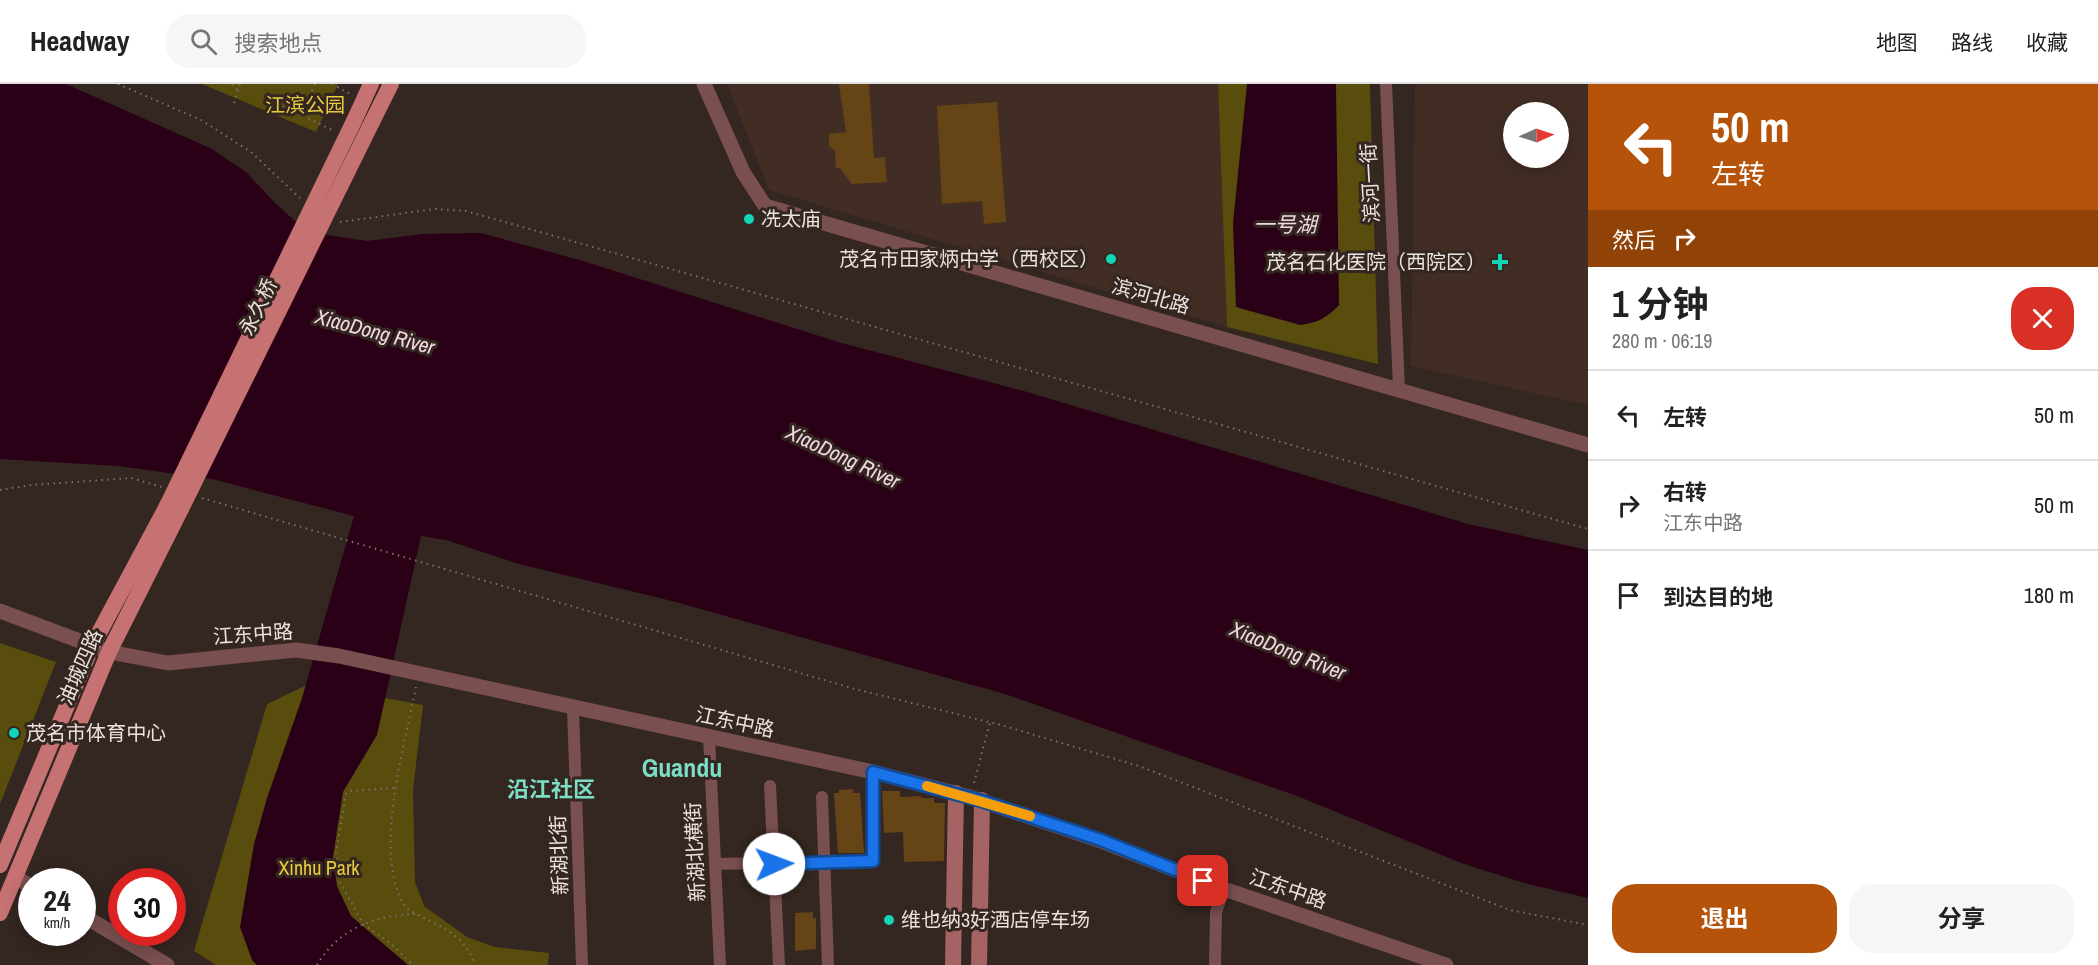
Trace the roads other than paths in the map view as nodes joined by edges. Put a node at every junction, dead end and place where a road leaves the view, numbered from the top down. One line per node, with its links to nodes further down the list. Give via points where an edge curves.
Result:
1 (371, 84): 7 (main road, 永久桥, bridge)
2 (391, 84): 7 (main road, 永久桥, bridge)
3 (704, 84): 5 (street, 滨河北路, via 743,172 765,206)
4 (1386, 84): 5 (street, 滨河一街)
5 (1399, 389): 6 (street, 滨河北路)
6 (1588, 445)
7 (174, 508): 9 (main road, 油城四路); 10 (main road, 油城四路)
8 (0, 611): 9 (street, 江东中路)
9 (92, 646): 10 (street, 江东中路); 20 (main road, 油城四路)
10 (109, 651): 11 (street, 江东中路, via 168,663 296,650); 21 (main road, 油城四路)
11 (573, 709): 12 (street, 江东中路); 29 (street, 新湖北街)
12 (709, 737): 13 (street, 江东中路); 18 (street, 新湖北横街)
13 (873, 772): 16 (street, 江东中路); 17 (street, via 873,861)
14 (770, 786): 19 (street)
15 (822, 797): 17 (street)
16 (969, 797): 23 (main road); 24 (main road); 25 (street, 江东中路, via 1101,840)
17 (824, 862): 19 (street); 32 (street)
18 (715, 864): 19 (street); 30 (street, 新湖北横街)
19 (774, 864): 31 (street)
20 (0, 865)
21 (15, 877): 22 (street); 26 (main road, 油城四路)
22 (18, 879)
23 (955, 888): 24 (main road); 33 (main road)
24 (980, 888): 34 (main road)
25 (1224, 889): 35 (street, via 1216,912); 36 (street, 江东中路)
26 (0, 913)
27 (96, 923): 28 (street)
28 (167, 965)
29 (582, 965)
30 (720, 965)
31 (779, 965)
32 (828, 965)
33 (953, 965)
34 (979, 965)
35 (1215, 965)
36 (1446, 965)

